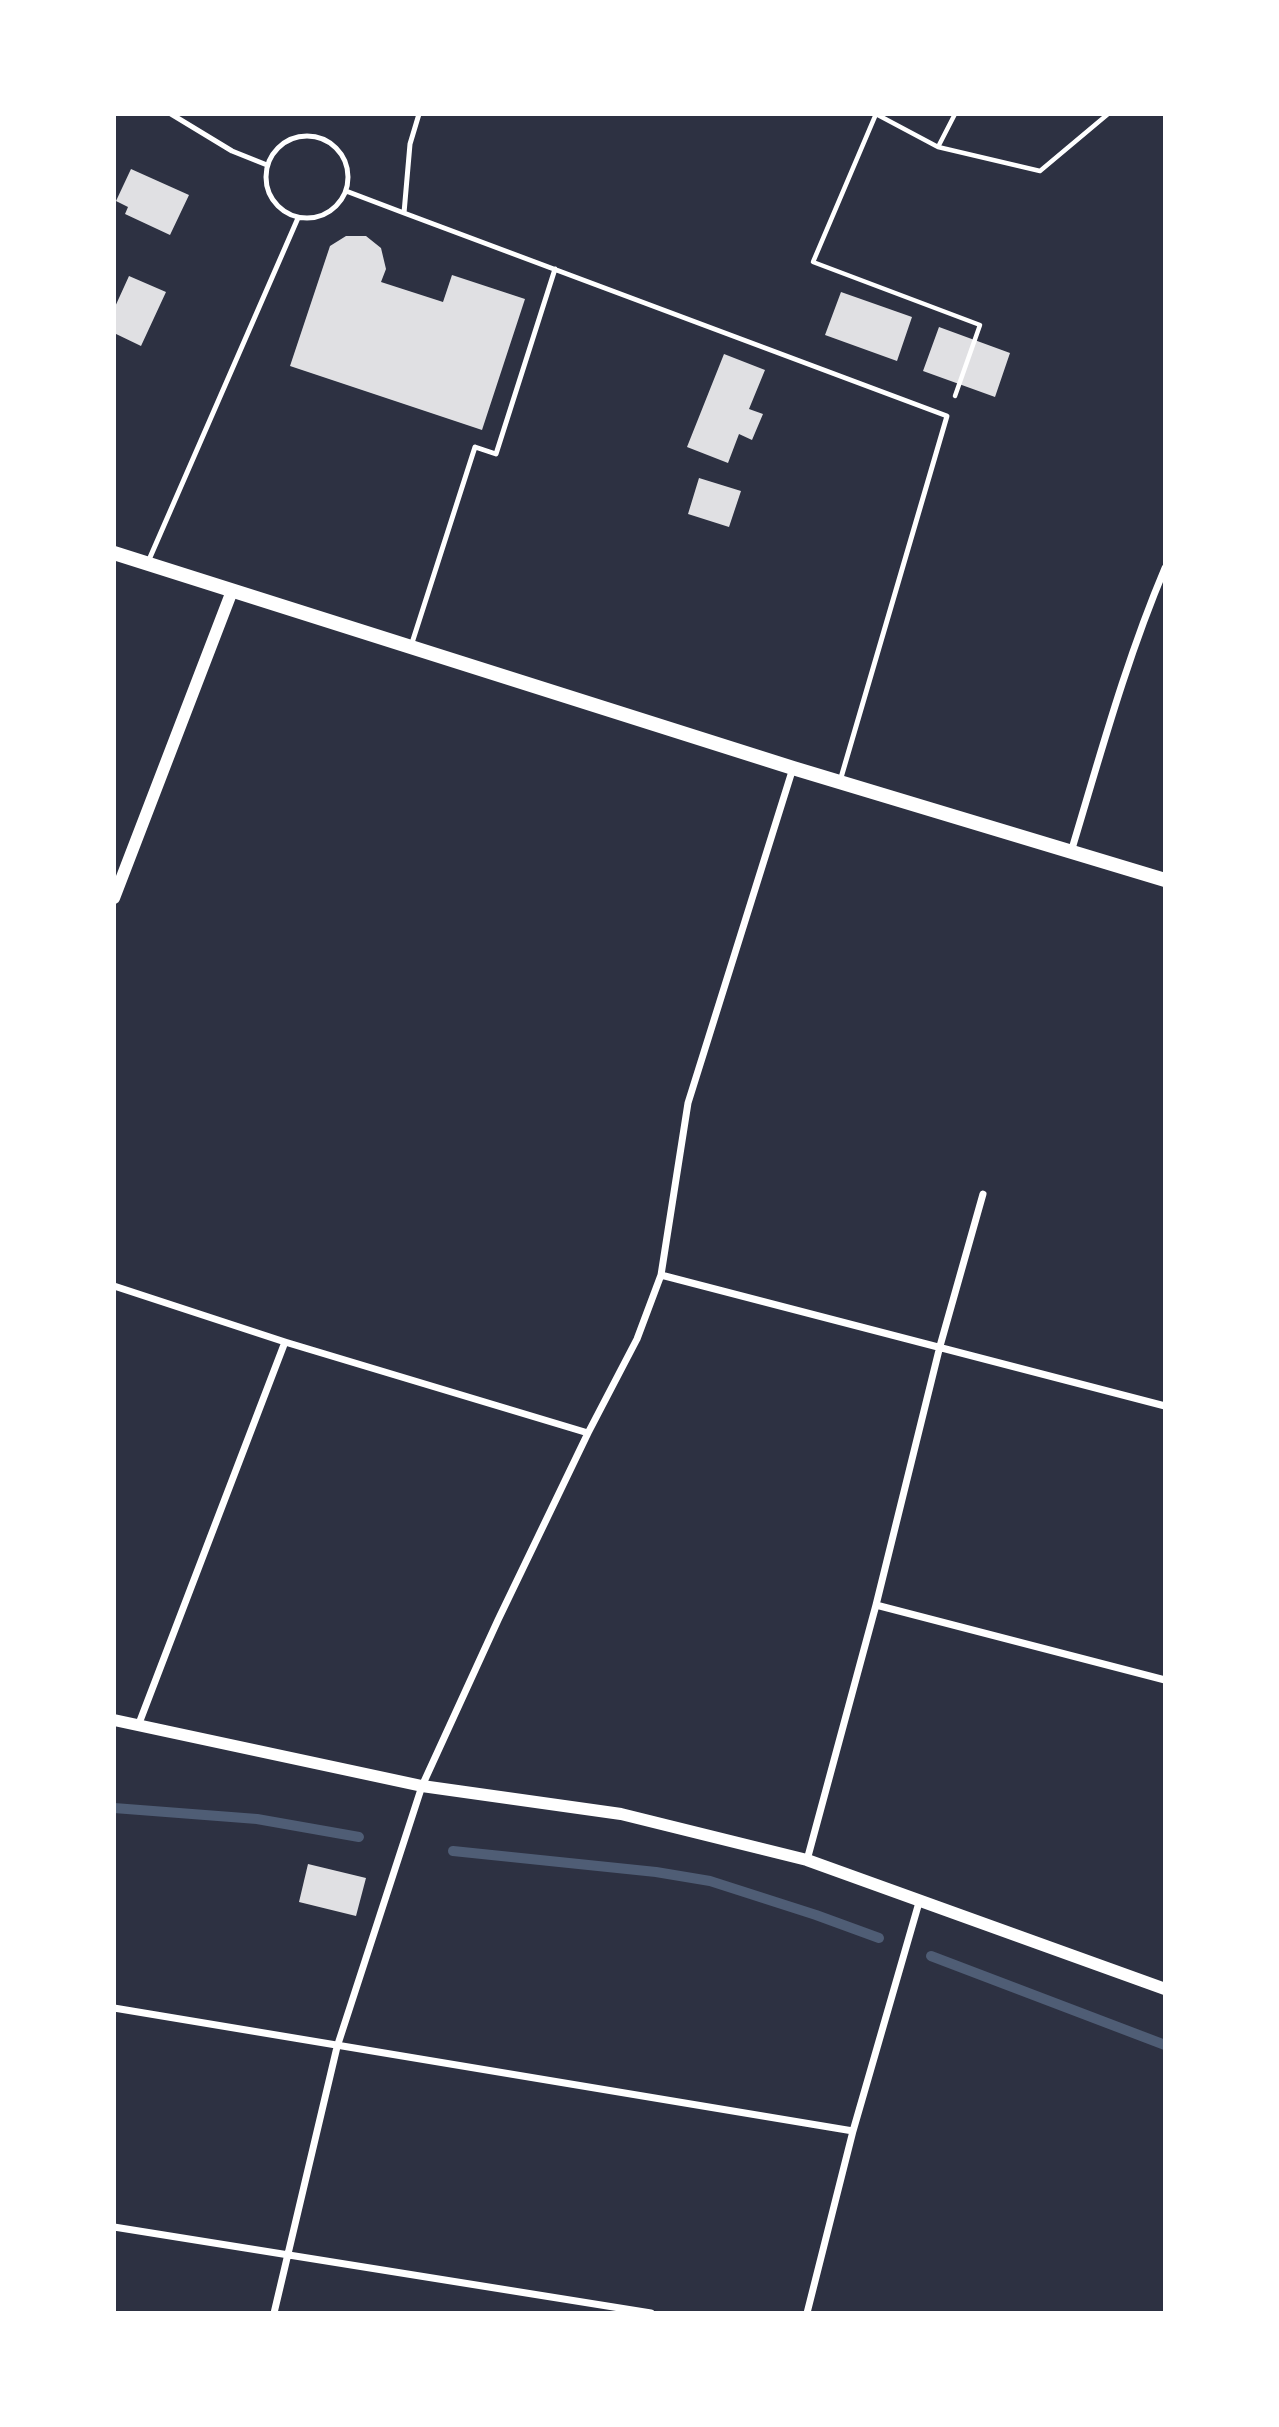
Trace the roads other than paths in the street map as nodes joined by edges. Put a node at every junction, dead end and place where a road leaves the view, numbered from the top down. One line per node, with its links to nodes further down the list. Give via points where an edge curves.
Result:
1 (171, 114): 3 (lane, via 232,151)
2 (419, 114): 5 (lane, via 410,144)
3 (267, 165): 4 (lane, via 282,144 308,136 321,138 342,156 348,169); 6 (lane, via 268,192 285,212)
4 (346, 191): 5 (lane); 6 (lane, via 325,215)
5 (404, 213): 7 (lane)
6 (298, 218): 9 (lane)
7 (555, 268): 12 (lane, via 496,454 475,447); 14 (lane, via 947,416)
8 (114, 553): 9 (main road)
9 (147, 564): 11 (main road)
10 (1165, 568): 15 (street, via 1143,619)
11 (232, 591): 12 (main road); 17 (street)
12 (411, 646): 13 (main road)
13 (793, 768): 14 (main road); 19 (street, via 688,1103)
14 (839, 781): 15 (main road)
15 (1071, 852): 16 (main road)
16 (1165, 880)
17 (114, 898)
18 (983, 1194): 22 (street)
19 (661, 1275): 22 (street); 24 (street, via 637,1339)
20 (114, 1286): 21 (street)
21 (285, 1342): 24 (street); 28 (street)
22 (940, 1346): 23 (street); 25 (street)
23 (1165, 1406)
24 (587, 1433): 29 (street)
25 (876, 1605): 26 (street); 30 (street)
26 (1165, 1680)
27 (114, 1720): 28 (street)
28 (138, 1726): 29 (street)
29 (422, 1786): 30 (street, via 621,1814); 34 (street)
30 (807, 1860): 31 (street)
31 (920, 1899): 32 (street); 35 (street)
32 (1165, 1989)
33 (114, 2008): 34 (street)
34 (337, 2047): 35 (street); 37 (street)
35 (853, 2131): 40 (street)
36 (114, 2227): 37 (street)
37 (286, 2256): 38 (street); 39 (street)
38 (274, 2313)
39 (651, 2313)
40 (807, 2313)

